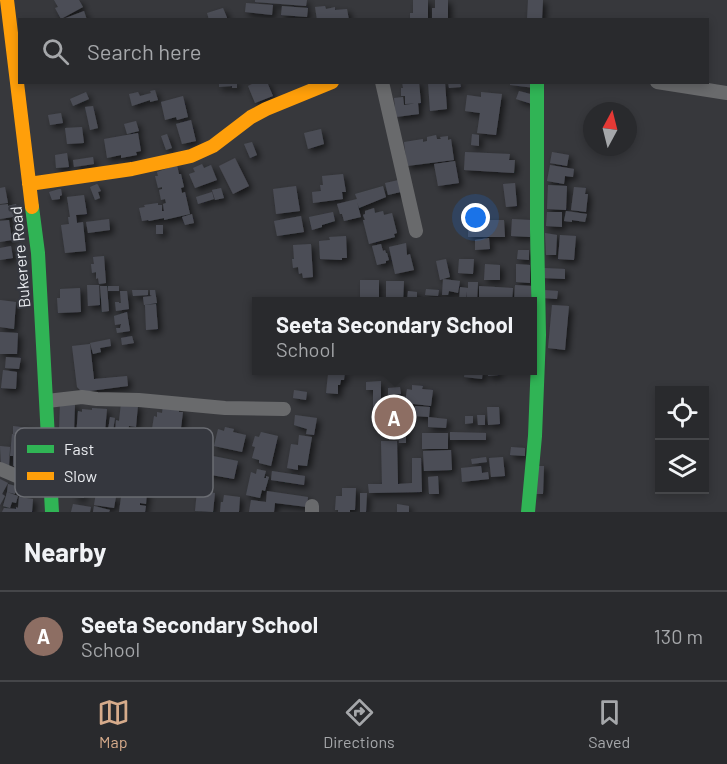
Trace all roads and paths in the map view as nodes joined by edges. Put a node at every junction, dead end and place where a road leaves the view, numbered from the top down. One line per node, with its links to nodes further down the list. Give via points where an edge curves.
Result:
1 (7, 0): 7 (street, Bukerere Road)
2 (327, 84): 7 (street, via 251,117 213,146 191,156)
3 (382, 84): 8 (street)
4 (537, 84): 14 (street, via 539,335)
5 (670, 84): 6 (street)
6 (727, 93)
7 (29, 184): 9 (street, Bukerere Road, via 38,253)
8 (416, 231)
9 (47, 401): 10 (street, via 82,397); 11 (street, Bukerere Road)
10 (284, 409)
11 (48, 428)
12 (0, 469): 13 (street)
13 (15, 475)
14 (528, 512)

